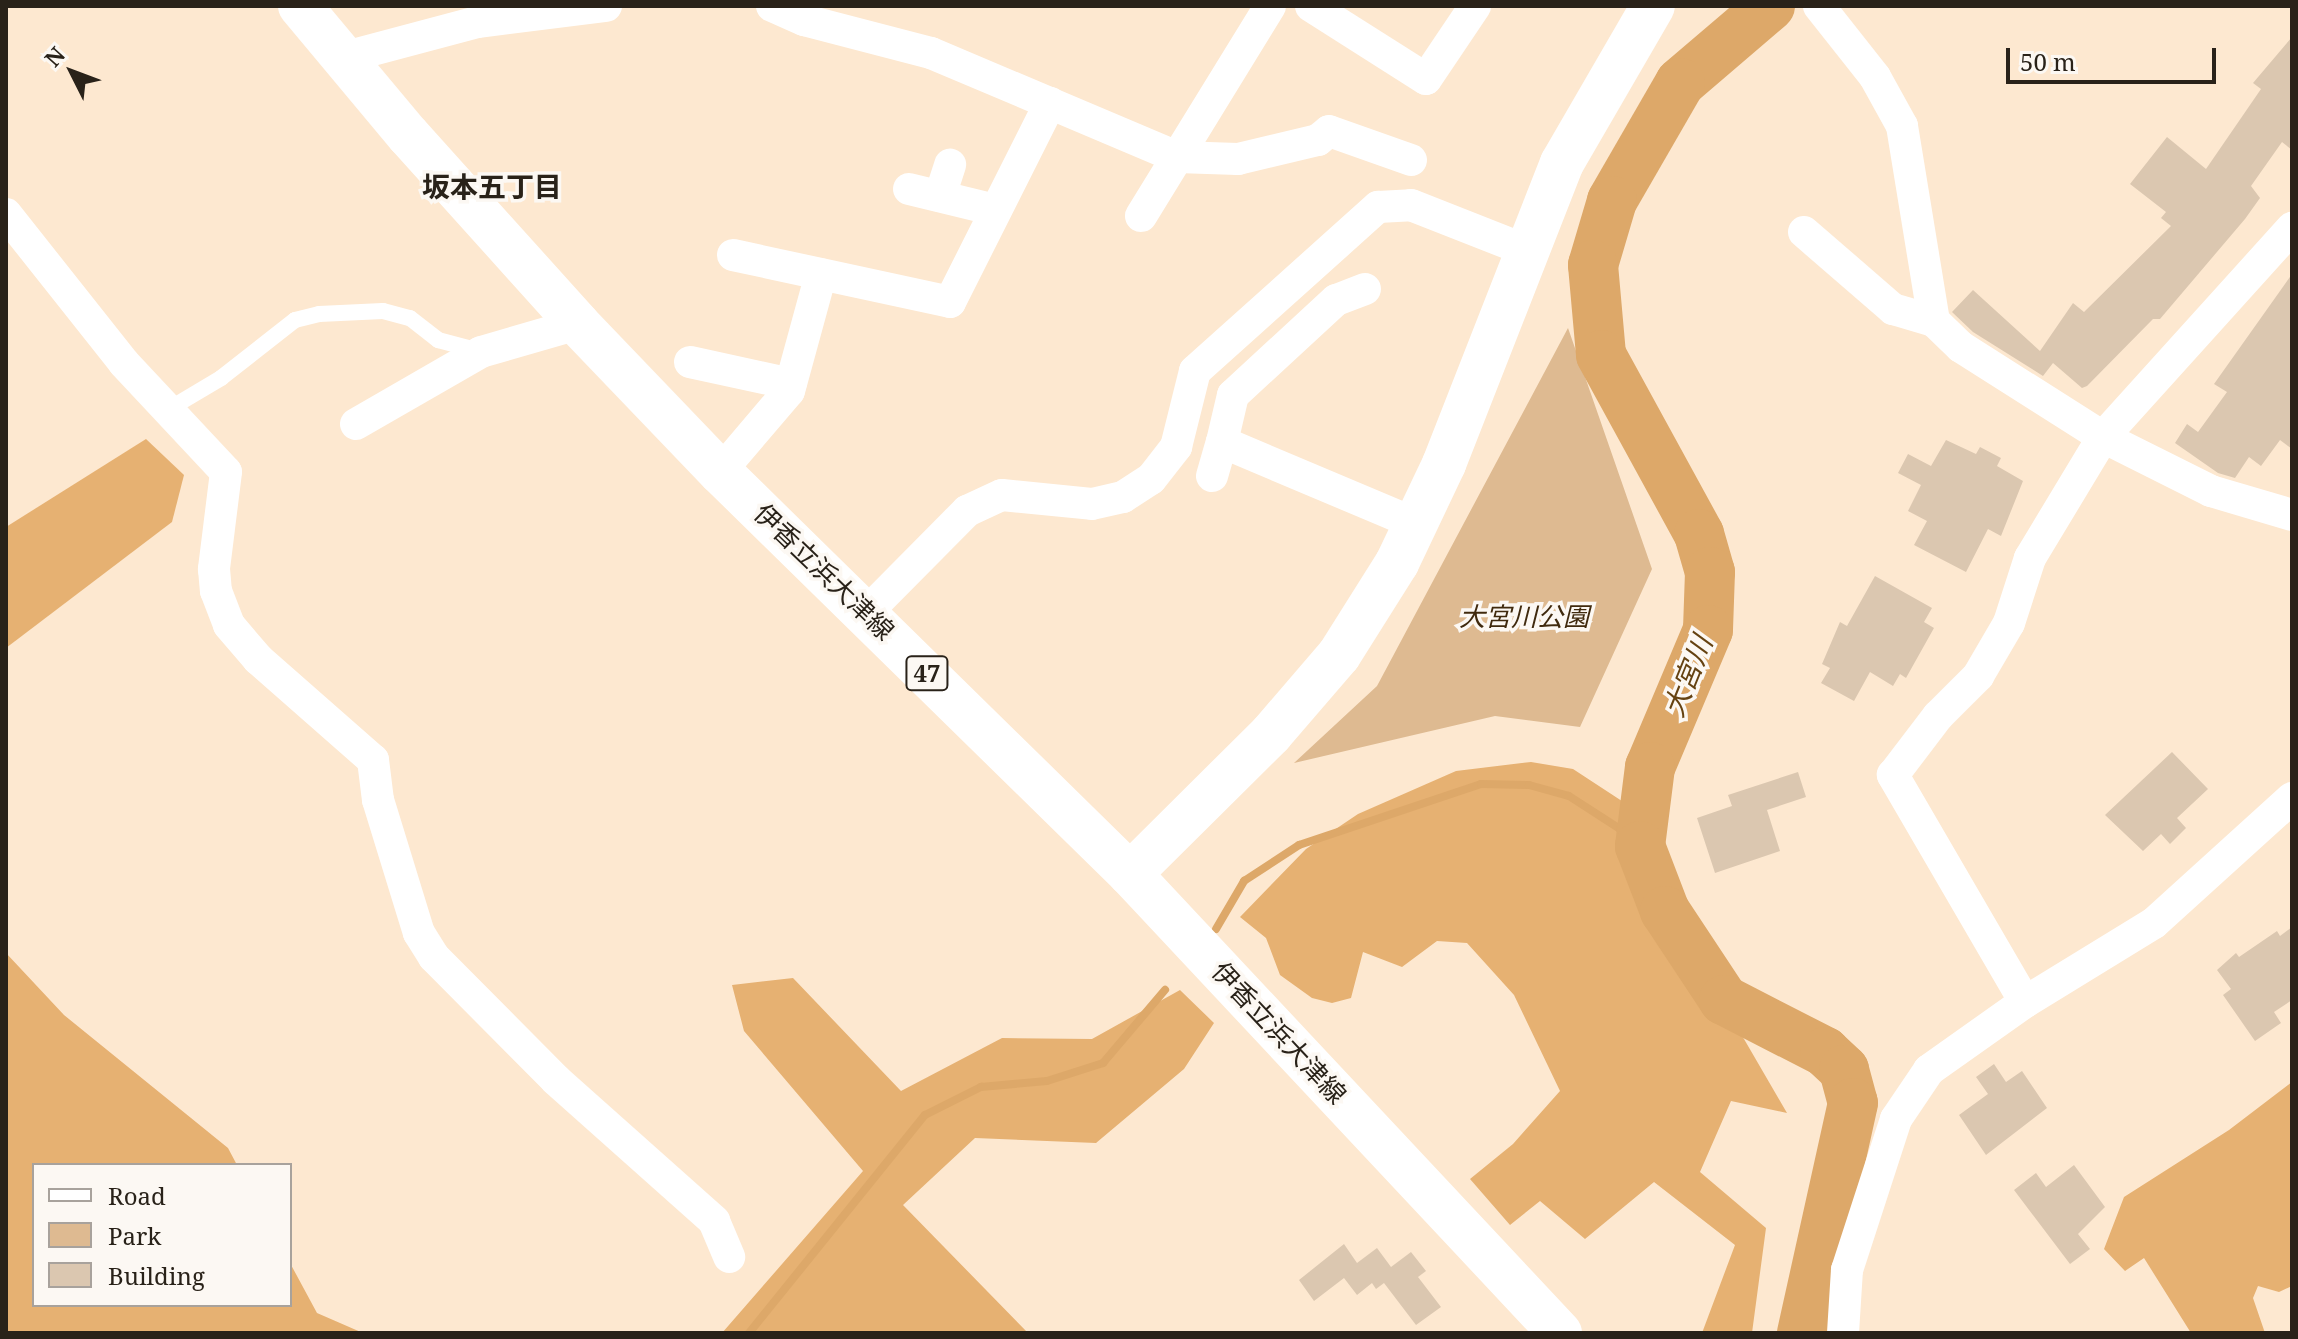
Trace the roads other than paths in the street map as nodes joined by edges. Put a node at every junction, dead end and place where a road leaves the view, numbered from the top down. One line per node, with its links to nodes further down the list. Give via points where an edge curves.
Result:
1 (300, 6): 9 (main road, 伊香立浜大津線 / 47)
2 (606, 6): 9 (street, via 477,22)
3 (772, 6): 10 (street, via 804,20 931,53)
4 (1270, 6): 11 (street)
5 (1311, 6): 6 (street, via 1426,79)
6 (1475, 6)
7 (1653, 6): 19 (main road, via 1562,163)
8 (1820, 8): 23 (street, via 1875,77 1902,126)
9 (342, 58): 24 (main road, 伊香立浜大津線 / 47)
10 (1050, 103): 11 (street); 14 (street)
11 (1177, 157): 12 (street, via 1238,159 1318,140 1329,131); 16 (street)
12 (1411, 160)
13 (950, 165): 14 (street, via 924,192)
14 (996, 210): 21 (street, via 950,302)
15 (6, 214): 28 (street, via 124,363)
16 (1141, 216)
17 (2292, 228): 30 (street)
18 (1804, 232): 23 (street, via 1893,309)
19 (1528, 251): 35 (main road); 36 (street, via 1411,205 1378,207 1195,371 1176,447 1151,479 1123,497 1092,504 1002,495 967,511)
20 (733, 255): 21 (street)
21 (821, 274): 27 (street)
22 (1365, 289): 31 (street, via 1336,300 1233,395)
23 (1934, 321): 30 (street, via 1961,347)
24 (578, 324): 25 (street); 32 (main road, 伊香立浜大津線 / 47)
25 (481, 352): 28 (lane, via 438,340 410,318 383,311 319,314 295,320 221,378); 29 (street)
26 (690, 362): 27 (street)
27 (791, 384): 32 (street)
28 (169, 409): 40 (street, via 226,472 214,569 229,625 258,659 373,760 378,800 414,918 434,957 556,1080 714,1221)
29 (356, 424)
30 (2103, 437): 34 (street, via 2211,491); 39 (street, via 2030,558 2009,623 1978,676 1938,716 1893,775)
31 (1222, 442): 33 (street); 35 (street)
32 (720, 472): 36 (main road, 伊香立浜大津線 / 47)
33 (1212, 476)
34 (2292, 515)
35 (1416, 524): 38 (main road, via 1339,655 1271,734)
36 (866, 613): 38 (main road, 伊香立浜大津線 / 47)
37 (2292, 798): 39 (street, via 2154,923)
38 (1130, 874): 41 (main road, 伊香立浜大津線 / 47)
39 (2025, 1002): 42 (street, via 1929,1070 1896,1119 1847,1270)
40 (729, 1257)
41 (1560, 1333)
42 (1843, 1333)

